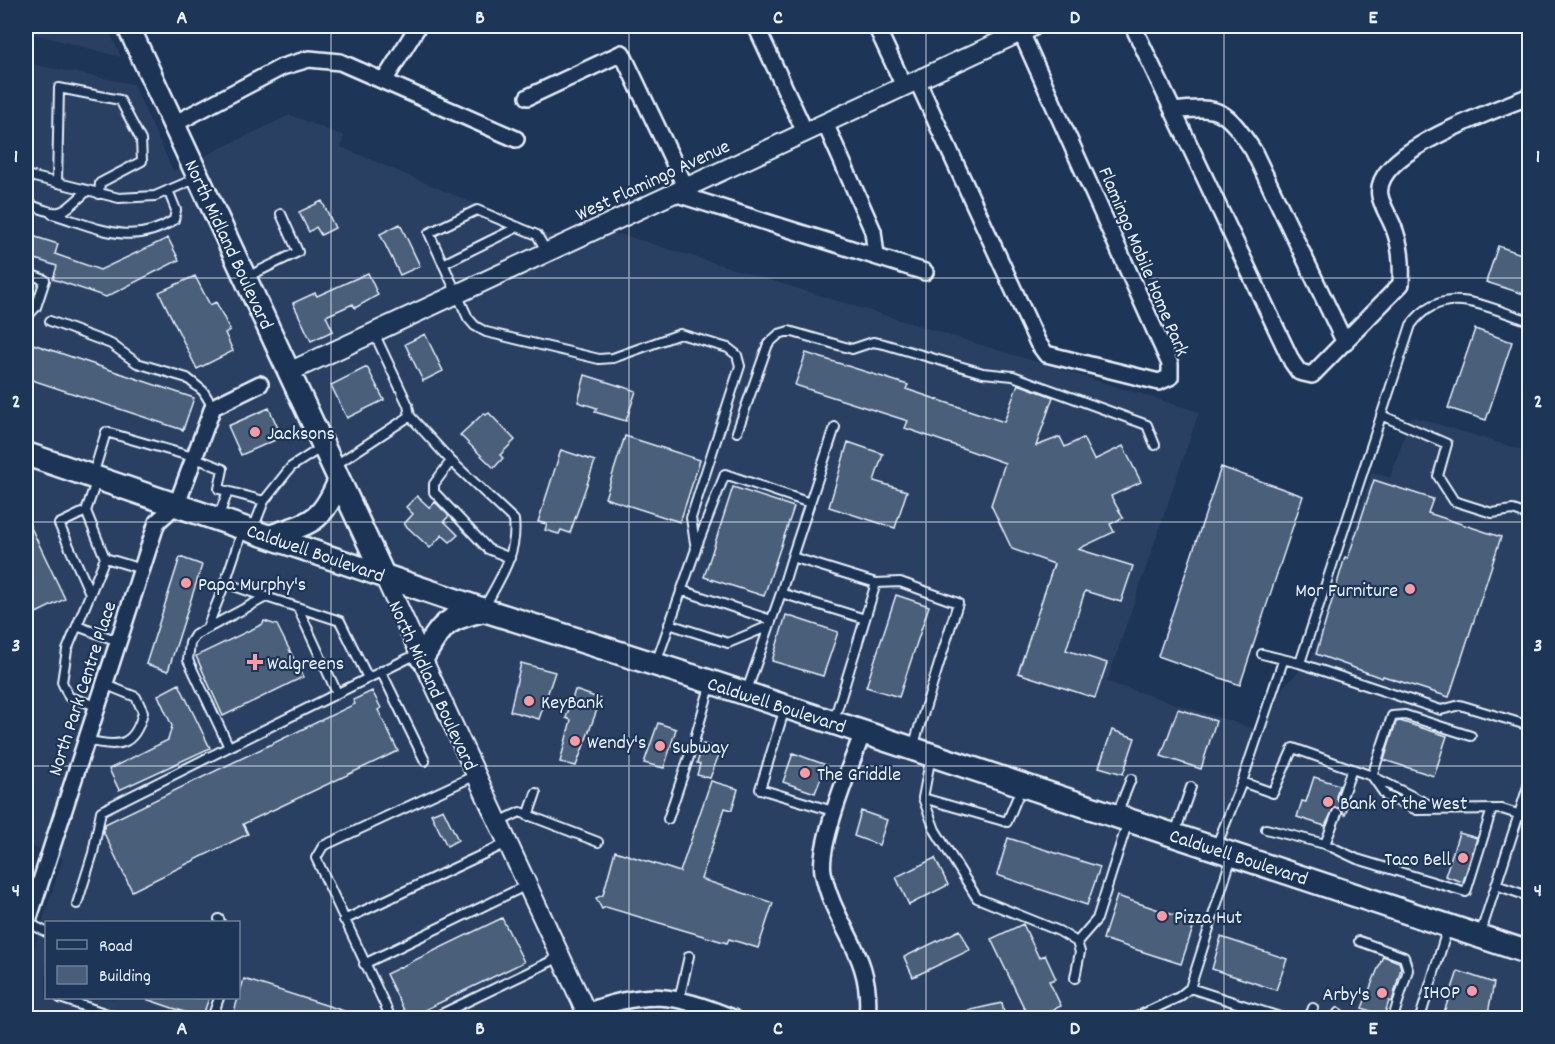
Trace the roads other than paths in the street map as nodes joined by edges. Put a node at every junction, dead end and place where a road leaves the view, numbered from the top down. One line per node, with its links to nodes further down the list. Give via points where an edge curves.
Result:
1 (418, 26): 7 (street)
2 (756, 26): 14 (street)
3 (876, 26): 8 (street)
4 (1133, 26): 11 (street)
5 (132, 27): 13 (main road, North Midland Boulevard)
6 (1028, 29): 8 (street, West Flamingo Avenue); 8 (street, Flamingo Mobile Home Park, via 1170,364 1170,377 1159,382 1046,354)
7 (384, 81): 13 (street, via 340,62 309,59 282,67); 15 (street)
8 (911, 83): 12 (street, West Flamingo Avenue)
9 (1530, 96): 38 (street, via 1407,152 1386,170 1379,194 1402,258 1401,284)
10 (528, 97): 21 (street, via 622,53)
11 (1173, 111): 38 (street, via 1218,110 1235,124 1253,150); 38 (street, via 1299,372 1312,375)
12 (825, 123): 14 (street, West Flamingo Avenue); 28 (street, via 873,231)
13 (174, 124): 17 (main road, North Midland Boulevard)
14 (805, 132): 21 (street, West Flamingo Avenue)
15 (516, 139)
16 (26, 175): 18 (lane)
17 (199, 178): 19 (lane); 32 (main road, North Midland Boulevard)
18 (57, 183): 20 (lane); 22 (lane, via 59,88 91,92 120,100 141,141 142,161 100,183)
19 (168, 190): 22 (lane, via 155,196 119,198); 24 (lane, via 176,210 174,220 142,234 126,236)
20 (87, 191): 22 (lane); 24 (lane, via 66,210)
21 (680, 191): 27 (street, West Flamingo Avenue); 28 (street)
22 (99, 194)
23 (26, 203): 24 (lane)
24 (52, 214)
25 (280, 214): 32 (lane, via 298,252)
26 (518, 227): 27 (lane, via 537,235); 29 (lane); 29 (lane, via 477,210 429,233)
27 (547, 252): 33 (street, West Flamingo Avenue)
28 (876, 256): 30 (street)
29 (443, 264): 33 (lane)
30 (926, 272)
31 (26, 273): 34 (lane, via 45,280 36,307)
32 (245, 278): 39 (main road, North Midland Boulevard)
33 (457, 295): 37 (street, West Flamingo Avenue); 61 (lane, via 468,318 480,329 587,357 613,358 680,334 728,348 737,355 740,366 691,518)
34 (26, 318)
35 (50, 321): 41 (lane, via 111,344 137,363 187,378 203,391)
36 (1530, 321): 42 (lane, via 1455,299 1431,304 1410,325)
37 (374, 333): 39 (street, West Flamingo Avenue); 43 (lane)
38 (1345, 343)
39 (289, 372): 47 (main road, North Midland Boulevard)
40 (260, 384): 41 (street)
41 (213, 407): 49 (street)
42 (1381, 415): 58 (lane, via 1447,444 1438,476 1454,501 1492,513 1514,510); 84 (lane)
43 (410, 416): 50 (lane); 51 (lane)
44 (835, 427): 55 (lane)
45 (736, 432): 46 (lane, via 768,344 789,331 852,349 873,342 884,344 983,373 1013,376 1147,425)
46 (1155, 445)
47 (323, 446): 51 (main road, North Midland Boulevard); 54 (lane, via 291,467)
48 (26, 454): 52 (main road, Caldwell Boulevard)
49 (193, 457): 52 (lane, via 106,432); 53 (lane, via 223,469 219,489); 56 (street)
50 (451, 461): 64 (lane, via 514,520 516,534); 64 (lane, via 434,484 434,492 488,549)
51 (336, 474): 60 (main road, via 323,513 314,520); 66 (main road, North Midland Boulevard)
52 (95, 477): 56 (main road, Caldwell Boulevard); 57 (lane)
53 (228, 491): 54 (lane); 59 (lane)
54 (264, 501): 60 (lane)
55 (810, 503): 61 (lane, via 725,474); 62 (lane)
56 (177, 504): 59 (main road, Caldwell Boulevard); 65 (street, North Park Centre Place, via 157,522)
57 (86, 511): 63 (lane); 70 (lane, via 59,524)
58 (1530, 516)
59 (218, 518): 60 (main road, Caldwell Boulevard)
60 (256, 531): 66 (main road, Caldwell Boulevard); 67 (lane)
61 (696, 549): 69 (lane)
62 (792, 557): 68 (lane); 71 (lane)
63 (105, 558): 65 (lane); 70 (lane)
64 (510, 558): 74 (lane)
65 (142, 569): 80 (street, North Park Centre Place)
66 (383, 574): 74 (main road, Caldwell Boulevard); 82 (street, North Midland Boulevard)
67 (225, 583): 72 (lane); 79 (lane)
68 (876, 583): 75 (lane); 100 (lane, via 900,582 958,603)
69 (681, 590): 76 (lane); 77 (lane)
70 (90, 593): 78 (lane)
71 (781, 593): 75 (lane); 76 (lane)
72 (266, 597): 73 (lane); 79 (lane)
73 (298, 608): 87 (lane, via 340,621); 90 (lane)
74 (484, 610): 82 (main road, via 453,617); 85 (main road, Caldwell Boulevard)
75 (865, 619): 94 (lane)
76 (770, 623): 77 (lane, via 728,643); 91 (lane)
77 (669, 624): 85 (lane)
78 (77, 626): 80 (lane); 92 (lane, via 67,650 62,682 69,697)
79 (207, 628): 99 (lane, via 190,643 188,660)
80 (118, 641): 89 (street, North Park Centre Place)
81 (1262, 654): 83 (lane)
82 (420, 656): 86 (lane); 103 (street, North Midland Boulevard)
83 (1283, 661): 84 (lane); 107 (lane)
84 (1300, 663): 95 (lane, via 1441,710 1460,705)
85 (655, 664): 88 (main road, Caldwell Boulevard)
86 (381, 670): 87 (lane); 101 (lane)
87 (368, 678): 90 (lane)
88 (711, 682): 91 (main road, Caldwell Boulevard); 120 (lane)
89 (104, 684): 92 (street, North Park Centre Place); 98 (lane, via 136,697 143,712 138,731 110,746)
90 (337, 693): 99 (lane)
91 (746, 693): 93 (main road, Caldwell Boulevard)
92 (97, 706): 98 (street, North Park Centre Place)
93 (785, 706): 94 (main road, Caldwell Boulevard); 115 (lane, via 760,789)
94 (833, 722): 96 (main road, Caldwell Boulevard)
95 (1530, 726)
96 (863, 732): 100 (main road, Caldwell Boulevard); 115 (street)
97 (1471, 736): 104 (lane, via 1405,715 1392,716)
98 (86, 739): 134 (street, North Park Centre Place)
99 (229, 747): 132 (lane, via 101,811)
100 (922, 751): 108 (main road, Caldwell Boulevard); 112 (lane)
101 (425, 761)
102 (1352, 769): 104 (lane); 107 (lane, via 1293,748 1273,794); 111 (lane)
103 (476, 776): 122 (street, North Midland Boulevard); 133 (lane, via 323,846 316,858)
104 (1372, 776): 113 (lane); 113 (lane, via 1386,796 1417,810)
105 (1131, 779): 119 (lane)
106 (1530, 780): 117 (lane)
107 (1242, 782): 128 (lane)
108 (1022, 784): 112 (lane, via 1007,822); 119 (main road, Caldwell Boulevard)
109 (1191, 787): 124 (lane)
110 (536, 793): 118 (lane)
111 (1342, 797)
112 (923, 798): 139 (lane, via 935,830 977,898)
113 (1436, 808): 114 (lane)
114 (1492, 809): 117 (lane); 127 (lane, via 1466,891 1358,859)
115 (836, 812): 156 (street, via 825,846 823,870 828,890 863,966 869,996)
116 (1337, 813): 127 (lane)
117 (1518, 814): 121 (lane); 130 (lane)
118 (528, 816): 122 (lane, via 520,813); 125 (lane)
119 (1122, 818): 124 (main road, Caldwell Boulevard); 139 (lane, via 1097,919)
120 (669, 819)
121 (1530, 819)
122 (497, 823): 126 (street, North Midland Boulevard)
123 (1266, 829): 127 (lane)
124 (1174, 835): 128 (main road, Caldwell Boulevard)
125 (598, 842)
126 (507, 843): 129 (street, North Midland Boulevard); 133 (lane)
127 (1325, 844)
128 (1224, 851): 135 (main road, Caldwell Boulevard); 145 (lane)
129 (527, 885): 142 (street, North Midland Boulevard); 143 (lane)
130 (1496, 885): 131 (lane); 137 (lane)
131 (1522, 894)
132 (77, 904)
133 (344, 920): 143 (lane)
134 (26, 924): 136 (lane)
135 (1449, 926): 137 (main road, Caldwell Boulevard); 161 (lane)
136 (45, 932)
137 (1480, 936): 140 (main road, Caldwell Boulevard)
138 (1359, 941): 160 (lane, via 1404,957 1408,970)
139 (1077, 942): 144 (lane, via 1080,952)
140 (1530, 953)
141 (689, 956): 148 (lane)
142 (560, 957): 150 (street, North Midland Boulevard); 154 (lane)
143 (364, 964): 153 (lane)
144 (1075, 978)
145 (1190, 988): 157 (lane); 158 (lane)
146 (63, 999): 151 (lane)
147 (219, 999): 152 (lane)
148 (679, 1000): 150 (street, via 643,995); 155 (street)
149 (1313, 1008): 159 (lane)
150 (588, 1015)
151 (119, 1018)
152 (212, 1018)
153 (392, 1018)
154 (433, 1018)
155 (733, 1018)
156 (867, 1018)
157 (1134, 1018)
158 (1284, 1018)
159 (1309, 1018)
160 (1393, 1018)
161 (1420, 1018)

